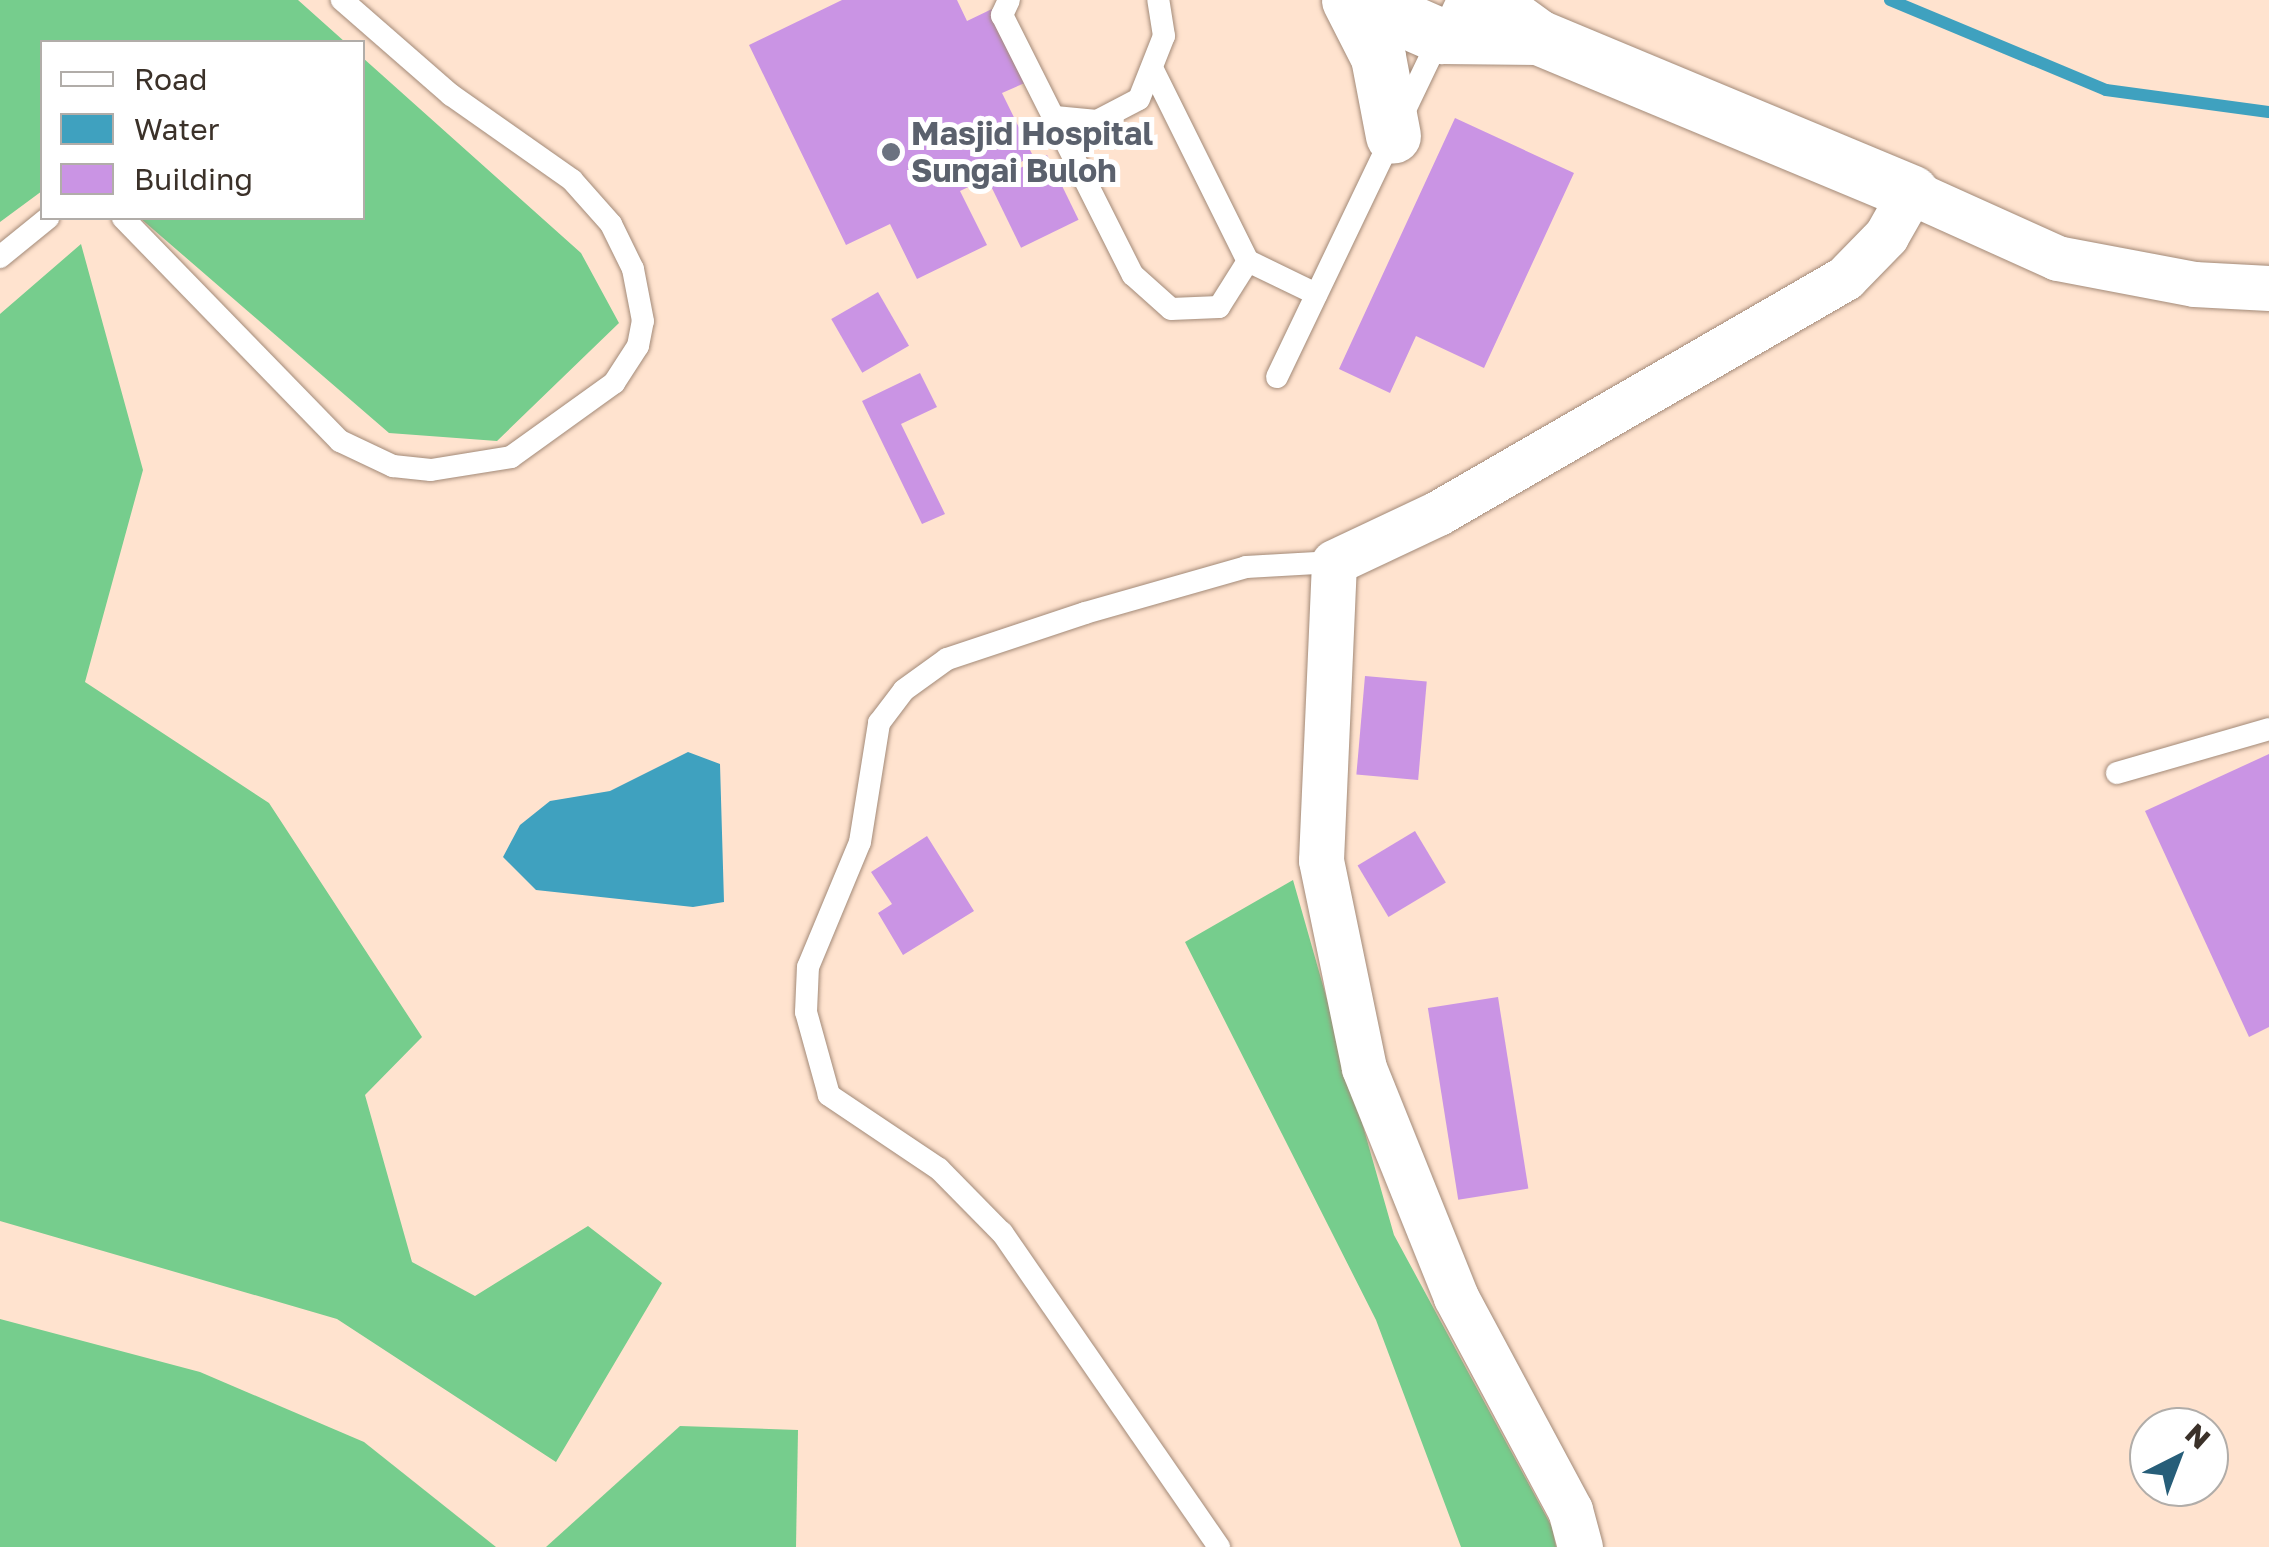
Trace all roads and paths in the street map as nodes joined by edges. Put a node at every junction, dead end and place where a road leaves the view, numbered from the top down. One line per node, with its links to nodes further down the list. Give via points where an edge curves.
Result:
1 (342, 0): 14 (lane, via 451,94 572,180 611,224 633,269 643,321 638,346 614,383 511,457 431,470 393,466 340,441)
2 (1008, 0): 10 (lane, via 1002,15)
3 (1158, 0): 9 (lane, via 1164,36)
4 (1349, 0): 11 (main road, via 1378,57)
5 (1359, 0): 7 (main road)
6 (1488, 0): 8 (main road)
7 (1450, 18): 8 (main road); 11 (lane)
8 (1538, 38): 12 (main road)
9 (1154, 72): 10 (lane, via 1139,99 1098,121); 16 (lane)
10 (1054, 117): 16 (lane, via 1133,275 1171,309 1219,306)
11 (1393, 136): 18 (lane)
12 (1911, 192): 17 (street, via 2058,258 2194,284); 20 (street, via 1886,236 1845,278 1438,513)
13 (46, 220): 15 (lane)
14 (125, 220)
15 (0, 257)
16 (1248, 260): 18 (lane)
17 (2269, 288)
18 (1316, 294): 19 (lane)
19 (1276, 377)
20 (1334, 562): 23 (lane, via 1246,567 1085,613 947,659 904,690 879,723 860,842 808,967 806,1012 828,1094 940,1170 1002,1234); 24 (street, via 1321,860 1364,1068 1456,1297 1570,1510)
21 (2269, 730): 22 (lane)
22 (2116, 773)
23 (1219, 1547)
24 (1580, 1547)

